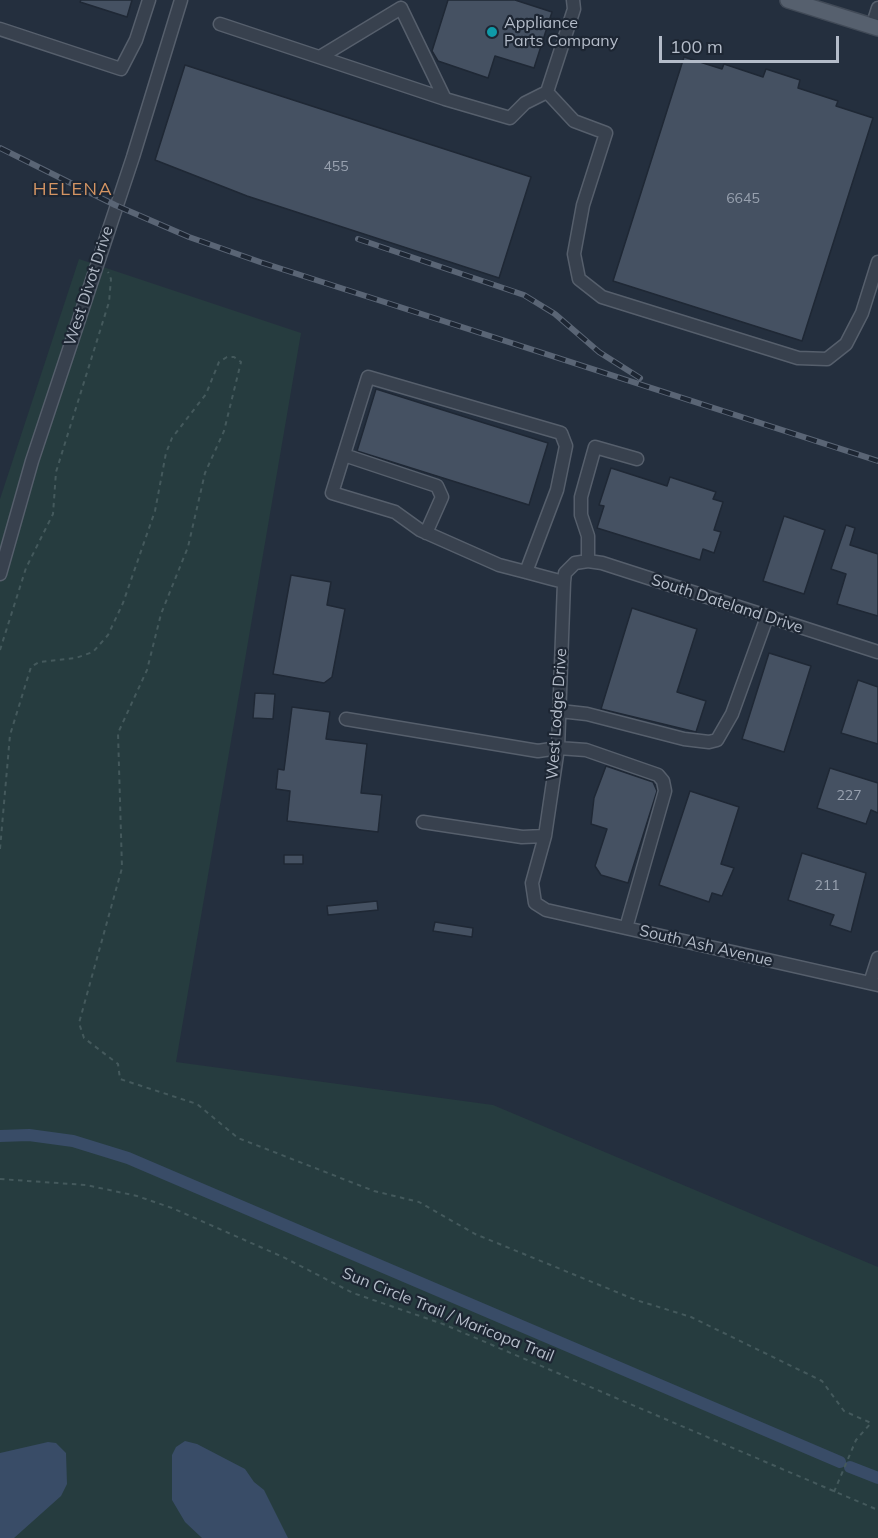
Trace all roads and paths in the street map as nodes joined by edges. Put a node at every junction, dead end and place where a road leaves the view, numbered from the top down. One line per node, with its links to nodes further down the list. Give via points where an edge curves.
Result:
1 (150, 0): 9 (street, via 121,69)
2 (181, 0): 13 (street, West Divot Drive)
3 (573, 0): 11 (street)
4 (788, 0): 8 (main road)
5 (403, 4): 10 (street); 12 (street)
6 (878, 8): 8 (street)
7 (220, 24): 10 (street)
8 (875, 28)
9 (0, 29)
10 (320, 57): 12 (street)
11 (547, 92): 12 (street, via 525,103 510,118); 14 (street, via 574,121 606,133 583,205 574,254 579,279 602,297 798,358 827,359 846,344 862,314)
12 (446, 99)
13 (99, 253): 21 (street, West Divot Drive); 24 (path, via 111,279 110,302 56,472 53,514 26,568)
14 (878, 262)
15 (344, 455): 17 (street, via 332,494 394,512); 17 (street, via 436,486 442,497); 20 (street, via 368,377 561,433 566,446 557,490)
16 (637, 459): 18 (street, via 595,447 582,497)
17 (426, 533): 20 (street, via 466,552)
18 (588, 561): 19 (street, South Dateland Drive); 23 (street, South Dateland Drive)
19 (575, 563): 22 (street, West Lodge Drive, via 565,573)
20 (526, 572): 22 (street)
21 (0, 574)
22 (564, 582): 26 (street, West Lodge Drive)
23 (767, 617): 25 (street, South Dateland Drive); 26 (street, via 732,714 717,740 684,739 587,714)
24 (0, 650)
25 (878, 652)
26 (560, 711): 28 (street, West Lodge Drive)
27 (346, 719): 28 (street, via 538,751)
28 (558, 748): 30 (street, West Lodge Drive); 33 (street, via 586,750 658,775 663,781 665,791)
29 (423, 822): 30 (street, via 522,837)
30 (545, 836): 32 (street, West Lodge Drive, via 532,883)
31 (0, 849): 37 (path, via 10,735 31,667 93,652 108,635 154,511 172,438 206,394 219,362 234,357 241,362 224,431 205,473 188,547 161,614 147,670 118,732 122,867 78,1023 84,1038 118,1064 120,1079 197,1104 238,1138 374,1191 419,1202 474,1234 636,1300 692,1317 822,1381 844,1411 871,1423 856,1440)
32 (535, 903): 33 (street, South Ash Avenue, via 546,910)
33 (626, 928): 35 (street, South Ash Avenue)
34 (878, 958): 35 (street)
35 (874, 984)
36 (0, 1179): 37 (path, Sun Circle Trail / Maricopa Trail, via 86,1185 172,1208 353,1293 443,1324)
37 (834, 1492): 38 (path, Sun Circle Trail / Maricopa Trail)
38 (878, 1510)

